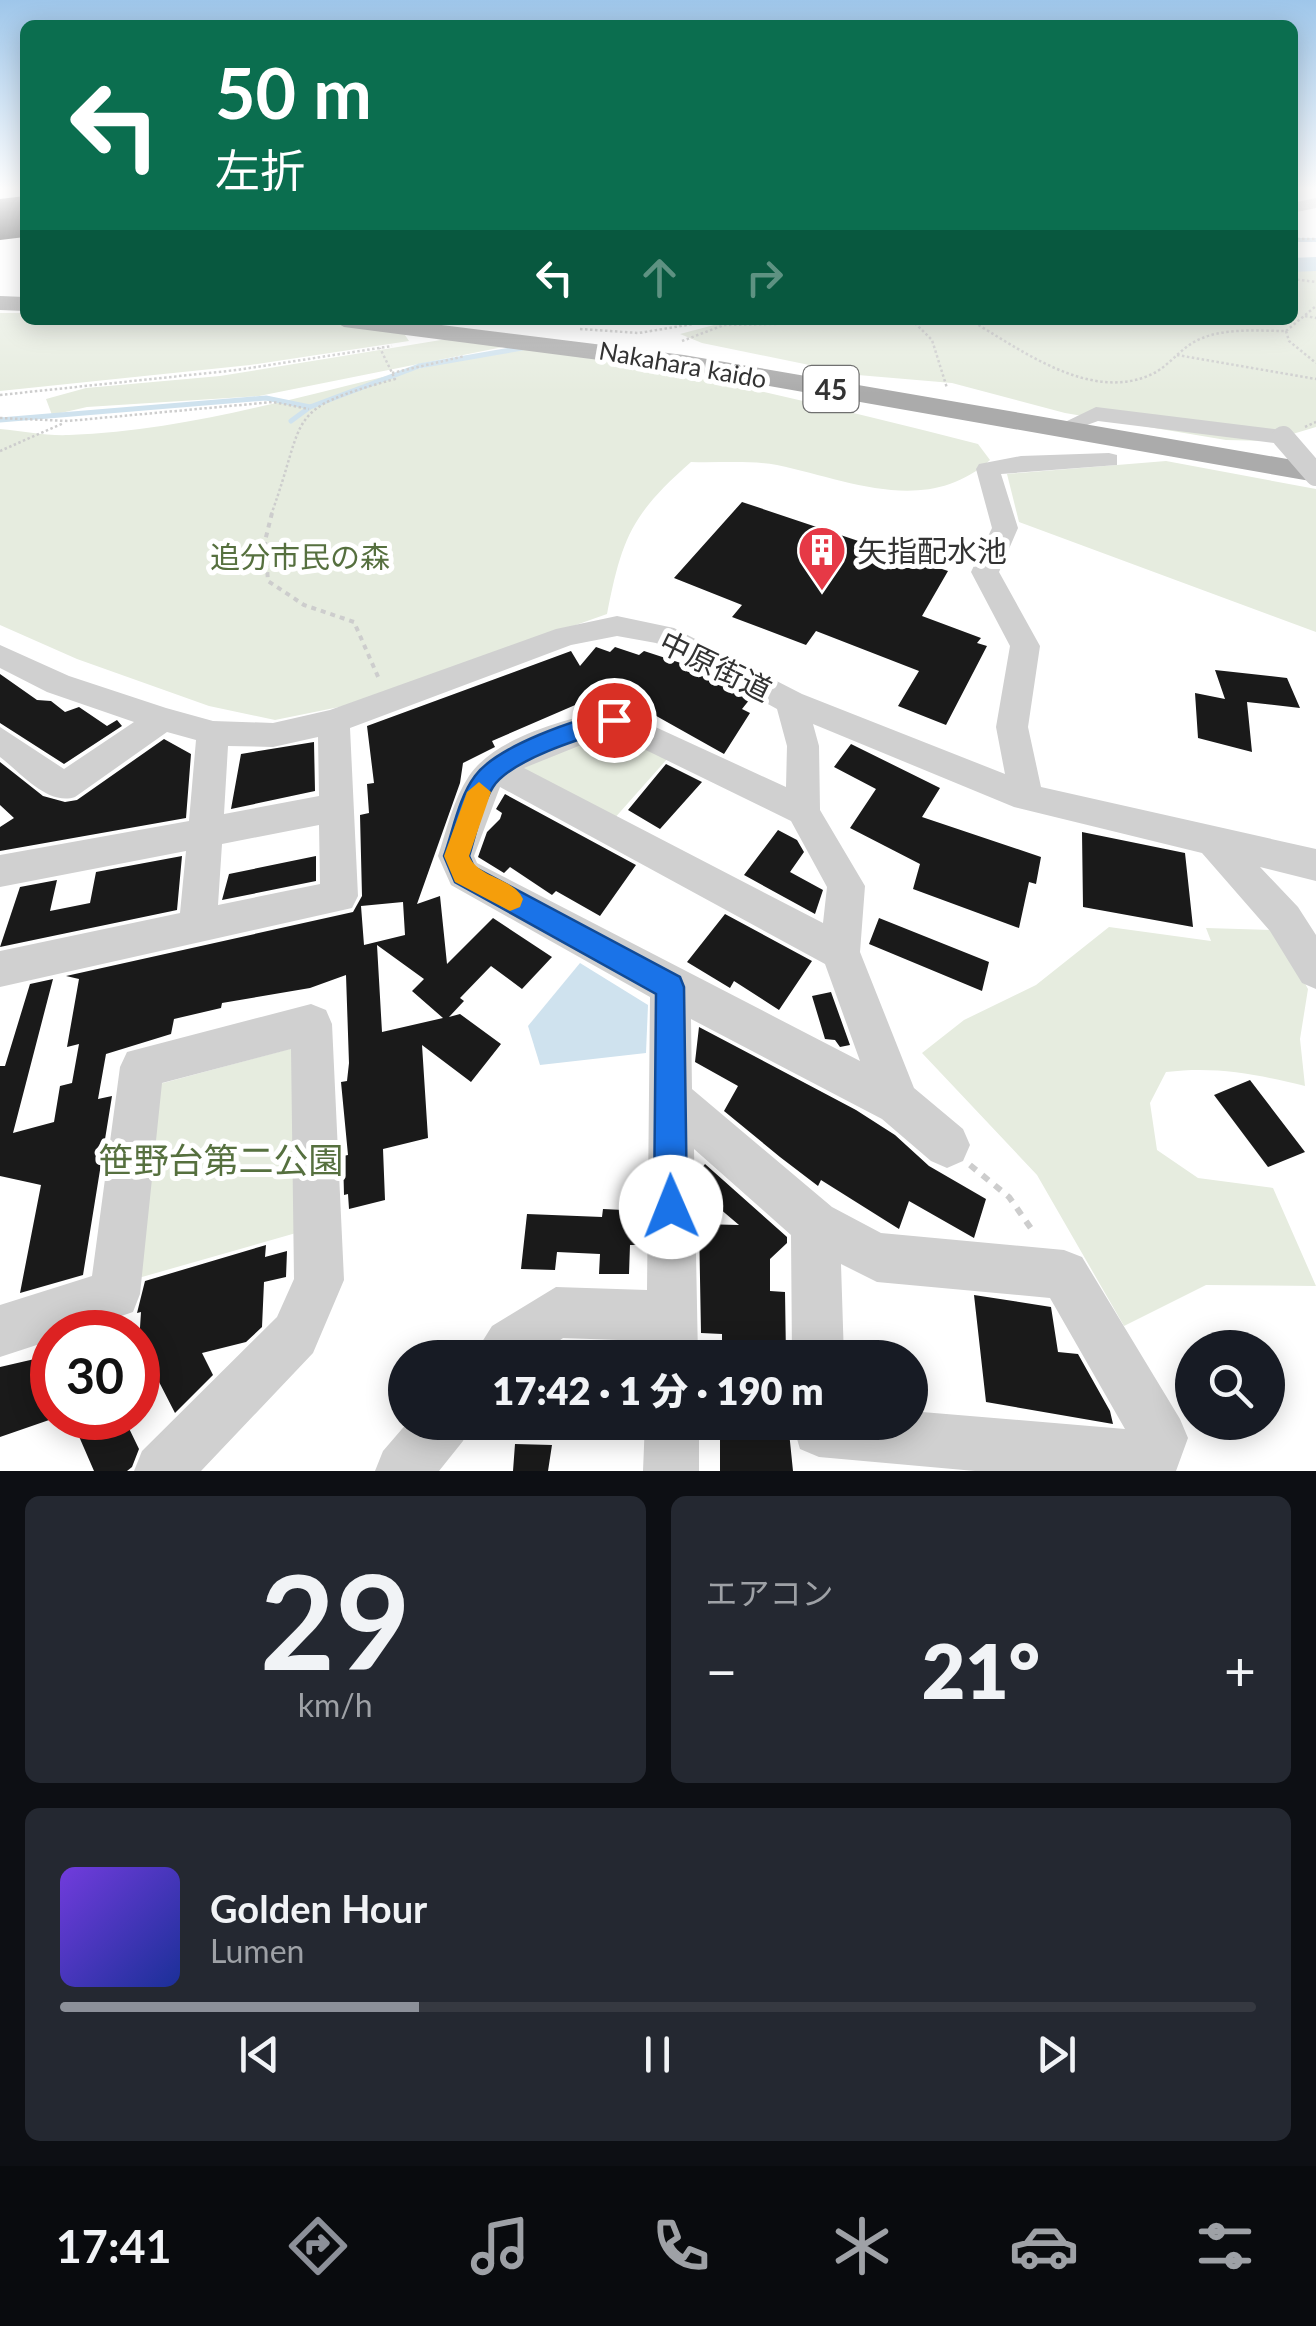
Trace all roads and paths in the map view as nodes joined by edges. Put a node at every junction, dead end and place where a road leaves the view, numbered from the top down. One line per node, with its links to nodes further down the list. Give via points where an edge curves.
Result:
1 (1316, 306): 2 (path)
2 (1305, 316): 3 (path); 4 (path)
3 (1316, 318)
4 (1298, 322)
5 (384, 325): 28 (main road, Nakahara kaido / 45, via 684,363)
6 (465, 325): 24 (main road, Nakahara kaido / 45, via 692,355)
7 (787, 325): 11 (path)
8 (916, 325): 20 (path, via 932,340)
9 (977, 325): 16 (path, via 1044,363 1096,381 1148,376)
10 (1294, 325): 12 (path)
11 (724, 326): 15 (path)
12 (1286, 331): 16 (path, via 1239,330 1197,340); 17 (path)
13 (638, 333): 14 (path)
14 (656, 341)
15 (680, 342)
16 (1177, 355): 18 (path)
17 (1316, 364)
18 (1316, 379)
19 (0, 394): 21 (path, via 380,348 394,379)
20 (949, 394)
21 (310, 409): 23 (path, via 274,402); 30 (path, via 292,436 293,452 269,510 263,551 268,581 304,605 354,622)
22 (0, 418): 23 (path)
23 (68, 420): 25 (path)
24 (1076, 422): 27 (main road, Nakahara kaido / 45); 28 (street, bridge, via 1096,414 1283,438)
25 (0, 451)
26 (1109, 460): 37 (street, via 988,469 1005,528 985,572 1025,646 1012,727)
27 (1316, 465)
28 (1316, 474)
29 (0, 655): 32 (street, 中原街道, via 58,684)
30 (389, 700): 31 (street, 中原街道, via 566,636 617,626 664,635); 33 (street, 中原街道)
31 (791, 702): 37 (street, 中原街道); 39 (street, via 803,746)
32 (162, 720): 34 (street, 中原街道); 35 (street, via 63,787)
33 (334, 721): 34 (street, 中原街道, via 272,735); 38 (street)
34 (213, 733): 40 (street)
35 (0, 739)
36 (496, 768): 39 (street, via 587,725 614,720); 45 (street); 48 (street, via 482,784 456,856 464,874)
37 (1026, 797): 41 (street, 中原街道)
38 (338, 807): 40 (street); 44 (street, via 338,896)
39 (803, 810): 45 (street, via 846,886)
40 (202, 834): 43 (street); 44 (street)
41 (1212, 840): 42 (street, 中原街道); 47 (street, via 1284,919)
42 (1316, 865)
43 (0, 871)
44 (198, 924): 46 (street)
45 (840, 952): 50 (street)
46 (0, 969)
47 (1316, 970)
48 (670, 987): 49 (street); 50 (street)
49 (670, 1098): 52 (street); 55 (street)
50 (898, 1103): 51 (street)
51 (946, 1145): 53 (path, via 1009,1197)
52 (815, 1224): 53 (street, via 877,1257); 57 (street)
53 (1064, 1275): 61 (street, via 1161,1438 1153,1459)
54 (0, 1331): 62 (street, via 115,1294 142,1067 311,1024 319,1280 295,1336)
55 (672, 1337): 56 (street, via 556,1312)
56 (516, 1340)
57 (818, 1340)
58 (429, 1440): 63 (street)
59 (672, 1440): 64 (street)
60 (868, 1440): 61 (street)
61 (947, 1456)
62 (162, 1471)
63 (403, 1471)
64 (672, 1471)

